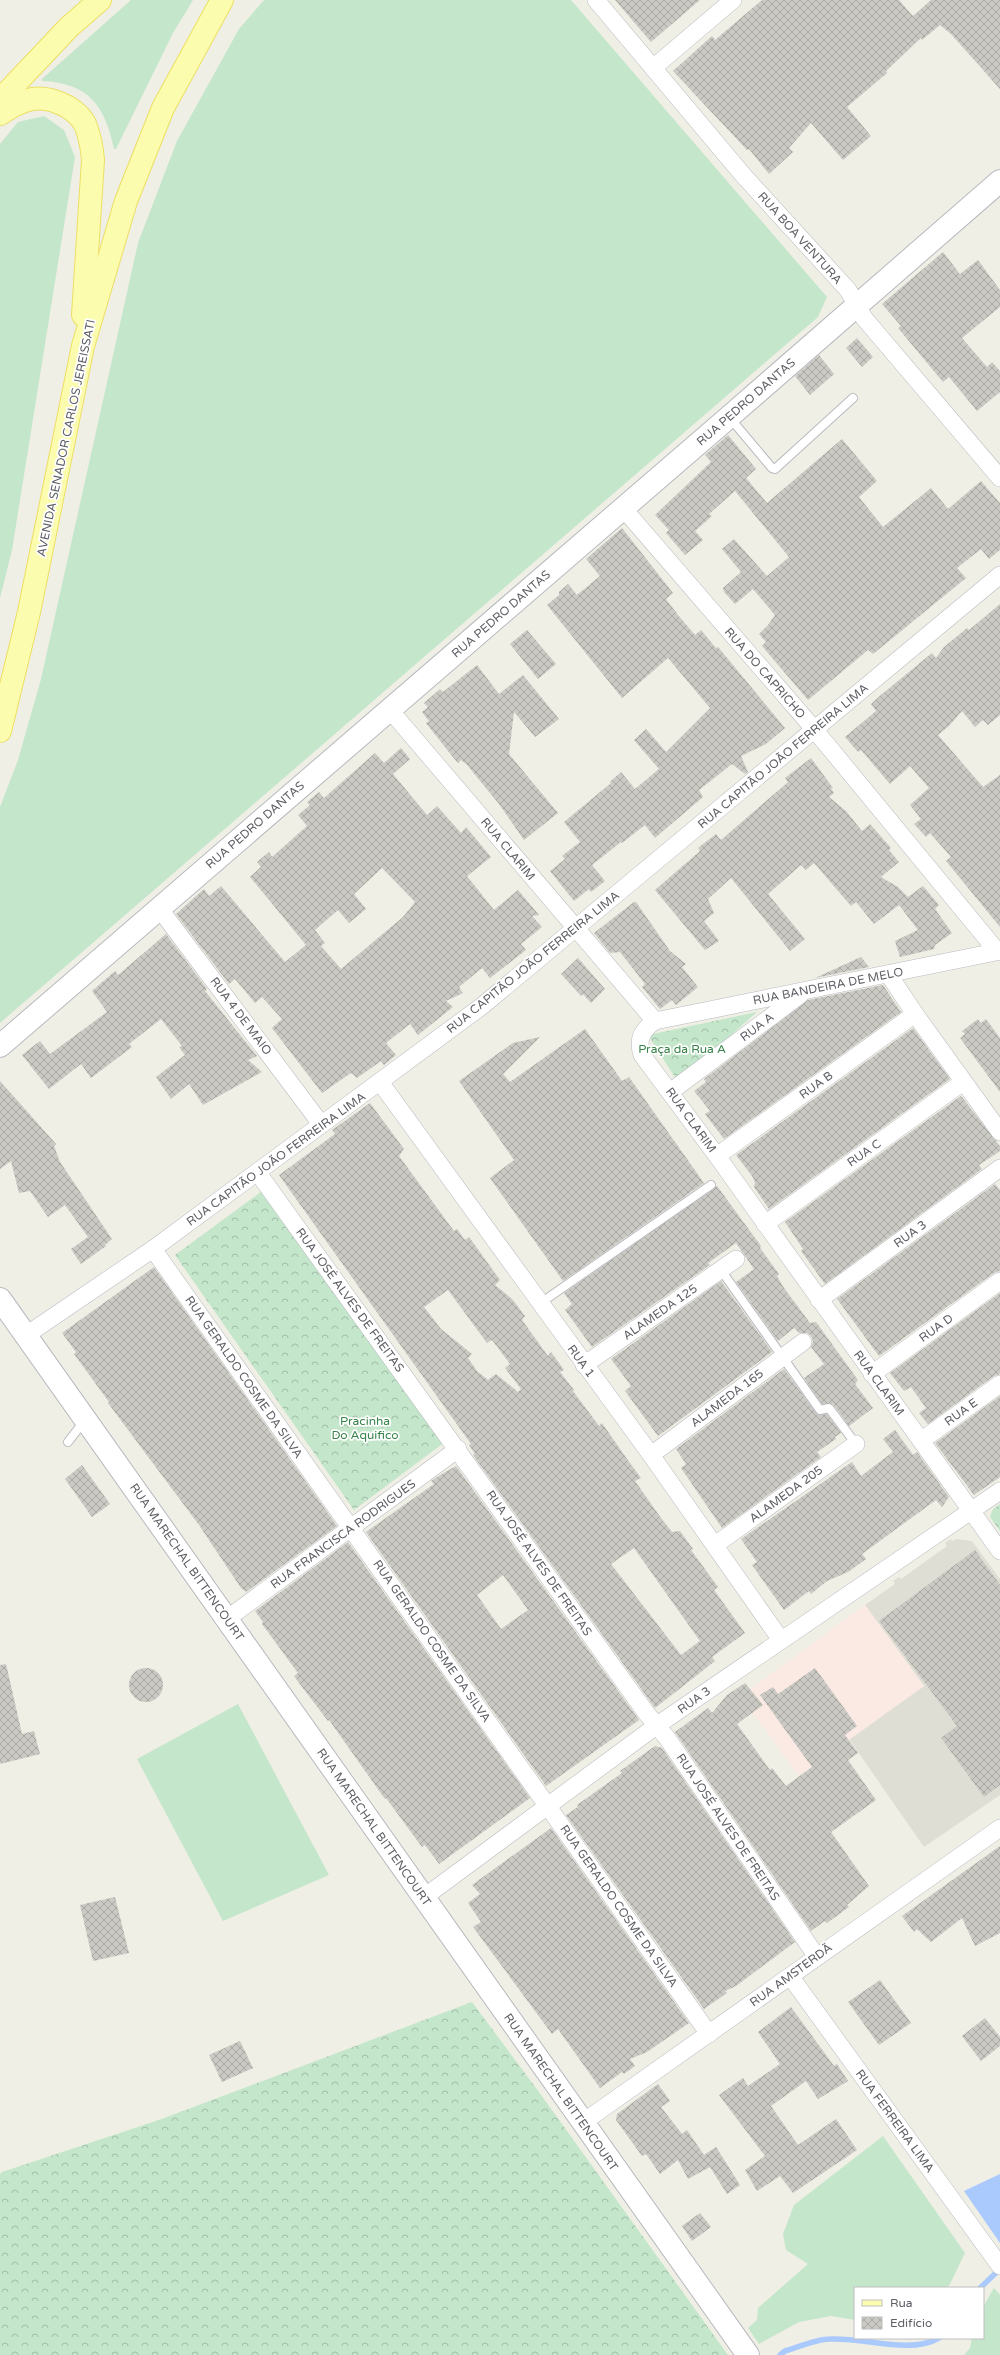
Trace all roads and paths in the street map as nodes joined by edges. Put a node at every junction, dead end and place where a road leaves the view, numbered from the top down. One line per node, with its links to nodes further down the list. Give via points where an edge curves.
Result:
1 (100, 0): 6 (main road, via 69,27)
2 (222, 0): 10 (main road, AVENIDA SENADOR CARLOS JEREISSATI, via 210,18 160,115 126,201)
3 (596, 0): 5 (street, RUA BOA VENTURA)
4 (733, 0): 5 (street)
5 (653, 68): 9 (street, RUA BOA VENTURA, via 743,175 848,290)
6 (0, 100)
7 (0, 114): 10 (main road, via 17,103 36,98 54,100 72,110 85,123 91,140 93,160)
8 (1000, 181): 9 (main road, RUA PEDRO DANTAS)
9 (857, 306): 12 (main road, RUA PEDRO DANTAS); 13 (street, RUA BOA VENTURA, via 864,318)
10 (83, 346): 18 (main road, AVENIDA SENADOR CARLOS JEREISSATI, via 29,612)
11 (853, 398): 12 (lane, via 775,469)
12 (729, 417): 14 (main road, RUA PEDRO DANTAS)
13 (1000, 478)
14 (623, 508): 16 (main road, RUA PEDRO DANTAS); 17 (street, RUA DO CAPRICHO)
15 (1000, 575): 17 (street, RUA CAPITÃO JOÃO FERREIRA LIMA)
16 (390, 710): 19 (main road, RUA PEDRO DANTAS); 20 (street, RUA CLARIM)
17 (814, 729): 20 (street, RUA CAPITÃO JOÃO FERREIRA LIMA); 21 (street, RUA DO CAPRICHO)
18 (0, 731)
19 (159, 908): 26 (main road, RUA PEDRO DANTAS); 30 (street, RUA 4 DE MAIO)
20 (575, 928): 25 (street, RUA CLARIM); 27 (street, RUA CAPITÃO JOÃO FERREIRA LIMA, via 482,1006)
21 (998, 951): 22 (street, RUA BANDEIRA DE MELO)
22 (889, 974): 23 (street, RUA BANDEIRA DE MELO); 24 (street)
23 (804, 991): 25 (street, RUA BANDEIRA DE MELO); 29 (street, RUA A)
24 (915, 1014): 28 (street); 32 (street, RUA B)
25 (655, 1021): 29 (street, RUA CLARIM, via 645,1028 639,1046 642,1055)
26 (0, 1046)
27 (380, 1082): 30 (street, RUA CAPITÃO JOÃO FERREIRA LIMA); 43 (street, RUA 1)
28 (963, 1082): 31 (street); 36 (street, RUA C)
29 (670, 1092): 32 (street, RUA CLARIM)
30 (321, 1124): 34 (street, RUA CAPITÃO JOÃO FERREIRA LIMA)
31 (1000, 1132)
32 (717, 1156): 36 (street, RUA CLARIM)
33 (1000, 1168): 42 (street, RUA 3)
34 (258, 1173): 37 (street, RUA CAPITÃO JOÃO FERREIRA LIMA); 54 (street, RUA JOSÉ ALVES DE FREITAS)
35 (711, 1185): 43 (lane)
36 (765, 1224): 42 (street, RUA CLARIM)
37 (153, 1249): 44 (street, RUA CAPITÃO JOÃO FERREIRA LIMA); 58 (street, RUA GERALDO COSME DA SILVA)
38 (736, 1259): 39 (street, ALAMEDA 125)
39 (721, 1270): 46 (lane); 47 (street, ALAMEDA 125)
40 (1000, 1281): 48 (street, RUA D)
41 (0, 1299): 44 (main road, RUA MARECHAL BITTENCOURT)
42 (819, 1300): 48 (street, RUA CLARIM)
43 (539, 1304): 47 (street, RUA 1)
44 (25, 1336): 50 (main road, RUA MARECHAL BITTENCOURT)
45 (803, 1342): 46 (street, ALAMEDA 165)
46 (783, 1357): 53 (lane, via 820,1410 828,1408); 55 (street, ALAMEDA 165)
47 (584, 1365): 55 (street, RUA 1)
48 (872, 1374): 51 (street, RUA CLARIM)
49 (1000, 1384): 51 (street, RUA E)
50 (85, 1419): 52 (lane); 61 (main road, RUA MARECHAL BITTENCOURT)
51 (922, 1440): 57 (street, RUA CLARIM)
52 (68, 1442)
53 (856, 1444): 59 (street, ALAMEDA 205)
54 (458, 1449): 58 (street, RUA FRANCISCA RODRIGUES); 63 (street, RUA JOSÉ ALVES DE FREITAS)
55 (651, 1454): 59 (street, RUA 1)
56 (1000, 1491): 57 (street, RUA 3)
57 (971, 1511): 60 (street, RUA CLARIM); 62 (street, RUA 3)
58 (351, 1526): 61 (street, RUA FRANCISCA RODRIGUES); 64 (street, RUA GERALDO COSME DA SILVA)
59 (716, 1545): 62 (street, RUA 1)
60 (1000, 1551)
61 (228, 1618): 66 (main road, RUA MARECHAL BITTENCOURT)
62 (781, 1640): 63 (street, RUA 3)
63 (656, 1726): 64 (street, RUA 3); 67 (street, RUA JOSÉ ALVES DE FREITAS, via 667,1738)
64 (549, 1806): 66 (street, RUA 3); 69 (street, RUA GERALDO COSME DA SILVA)
65 (998, 1832): 67 (street, RUA AMSTERDÃ)
66 (423, 1898): 70 (main road, RUA MARECHAL BITTENCOURT)
67 (816, 1957): 68 (street, RUA AMSTERDÃ)
68 (790, 1976): 69 (street, RUA AMSTERDÃ); 71 (street, RUA FERREIRA LIMA)
69 (709, 2034): 70 (street, RUA AMSTERDÃ)
70 (582, 2123): 72 (main road, RUA MARECHAL BITTENCOURT)
71 (1000, 2266)
72 (743, 2348)

